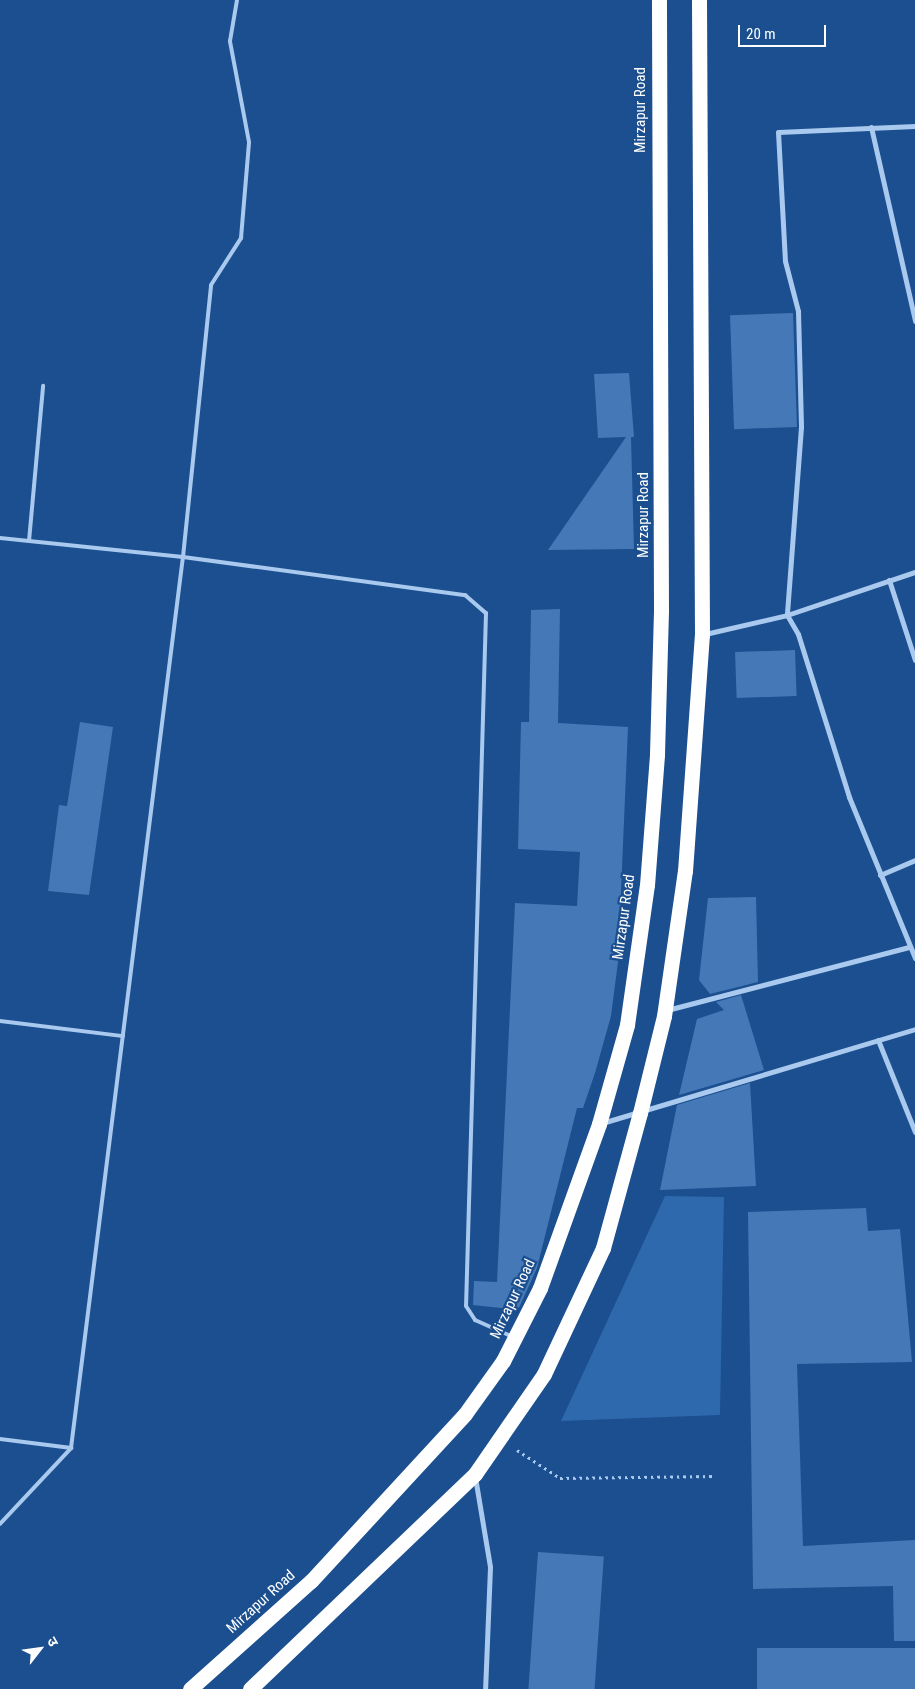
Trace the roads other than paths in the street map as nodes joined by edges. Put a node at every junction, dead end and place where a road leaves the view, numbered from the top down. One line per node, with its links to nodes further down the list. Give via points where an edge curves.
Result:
1 (237, 0): 10 (lane, via 230,41 249,142 241,238 212,285)
2 (659, 0): 26 (highway, Mirzapur Road, via 662,611 657,754 647,885 627,1025)
3 (699, 0): 14 (highway)
4 (915, 126): 5 (street)
5 (871, 127): 6 (street); 13 (street, via 778,132 785,261 798,311 800,408)
6 (915, 321)
7 (43, 386): 9 (lane)
8 (0, 538): 9 (lane)
9 (29, 541): 10 (lane)
10 (183, 557): 23 (lane); 28 (lane, via 465,595 486,613 466,1306 475,1320)
11 (915, 572): 12 (street)
12 (889, 580): 13 (street); 15 (street)
13 (787, 615): 14 (street); 17 (street, via 798,634 849,797)
14 (702, 635): 20 (highway, via 685,871)
15 (915, 660)
16 (915, 860): 17 (street)
17 (880, 875): 18 (street)
18 (910, 947): 19 (street); 20 (street)
19 (915, 958)
20 (664, 1010): 25 (highway)
21 (0, 1021): 23 (lane)
22 (915, 1029): 24 (street)
23 (123, 1036): 30 (lane)
24 (878, 1040): 25 (street); 27 (street)
25 (640, 1113): 26 (street); 31 (highway, via 603,1248 544,1374)
26 (600, 1124): 28 (highway, Mirzapur Road, via 540,1288)
27 (915, 1132)
28 (515, 1338): 33 (highway, Mirzapur Road, via 465,1414 311,1581)
29 (0, 1439): 30 (lane)
30 (70, 1448): 32 (lane)
31 (475, 1474): 34 (highway); 35 (street, via 490,1567)
32 (0, 1524)
33 (190, 1689)
34 (250, 1689)
35 (485, 1689)

